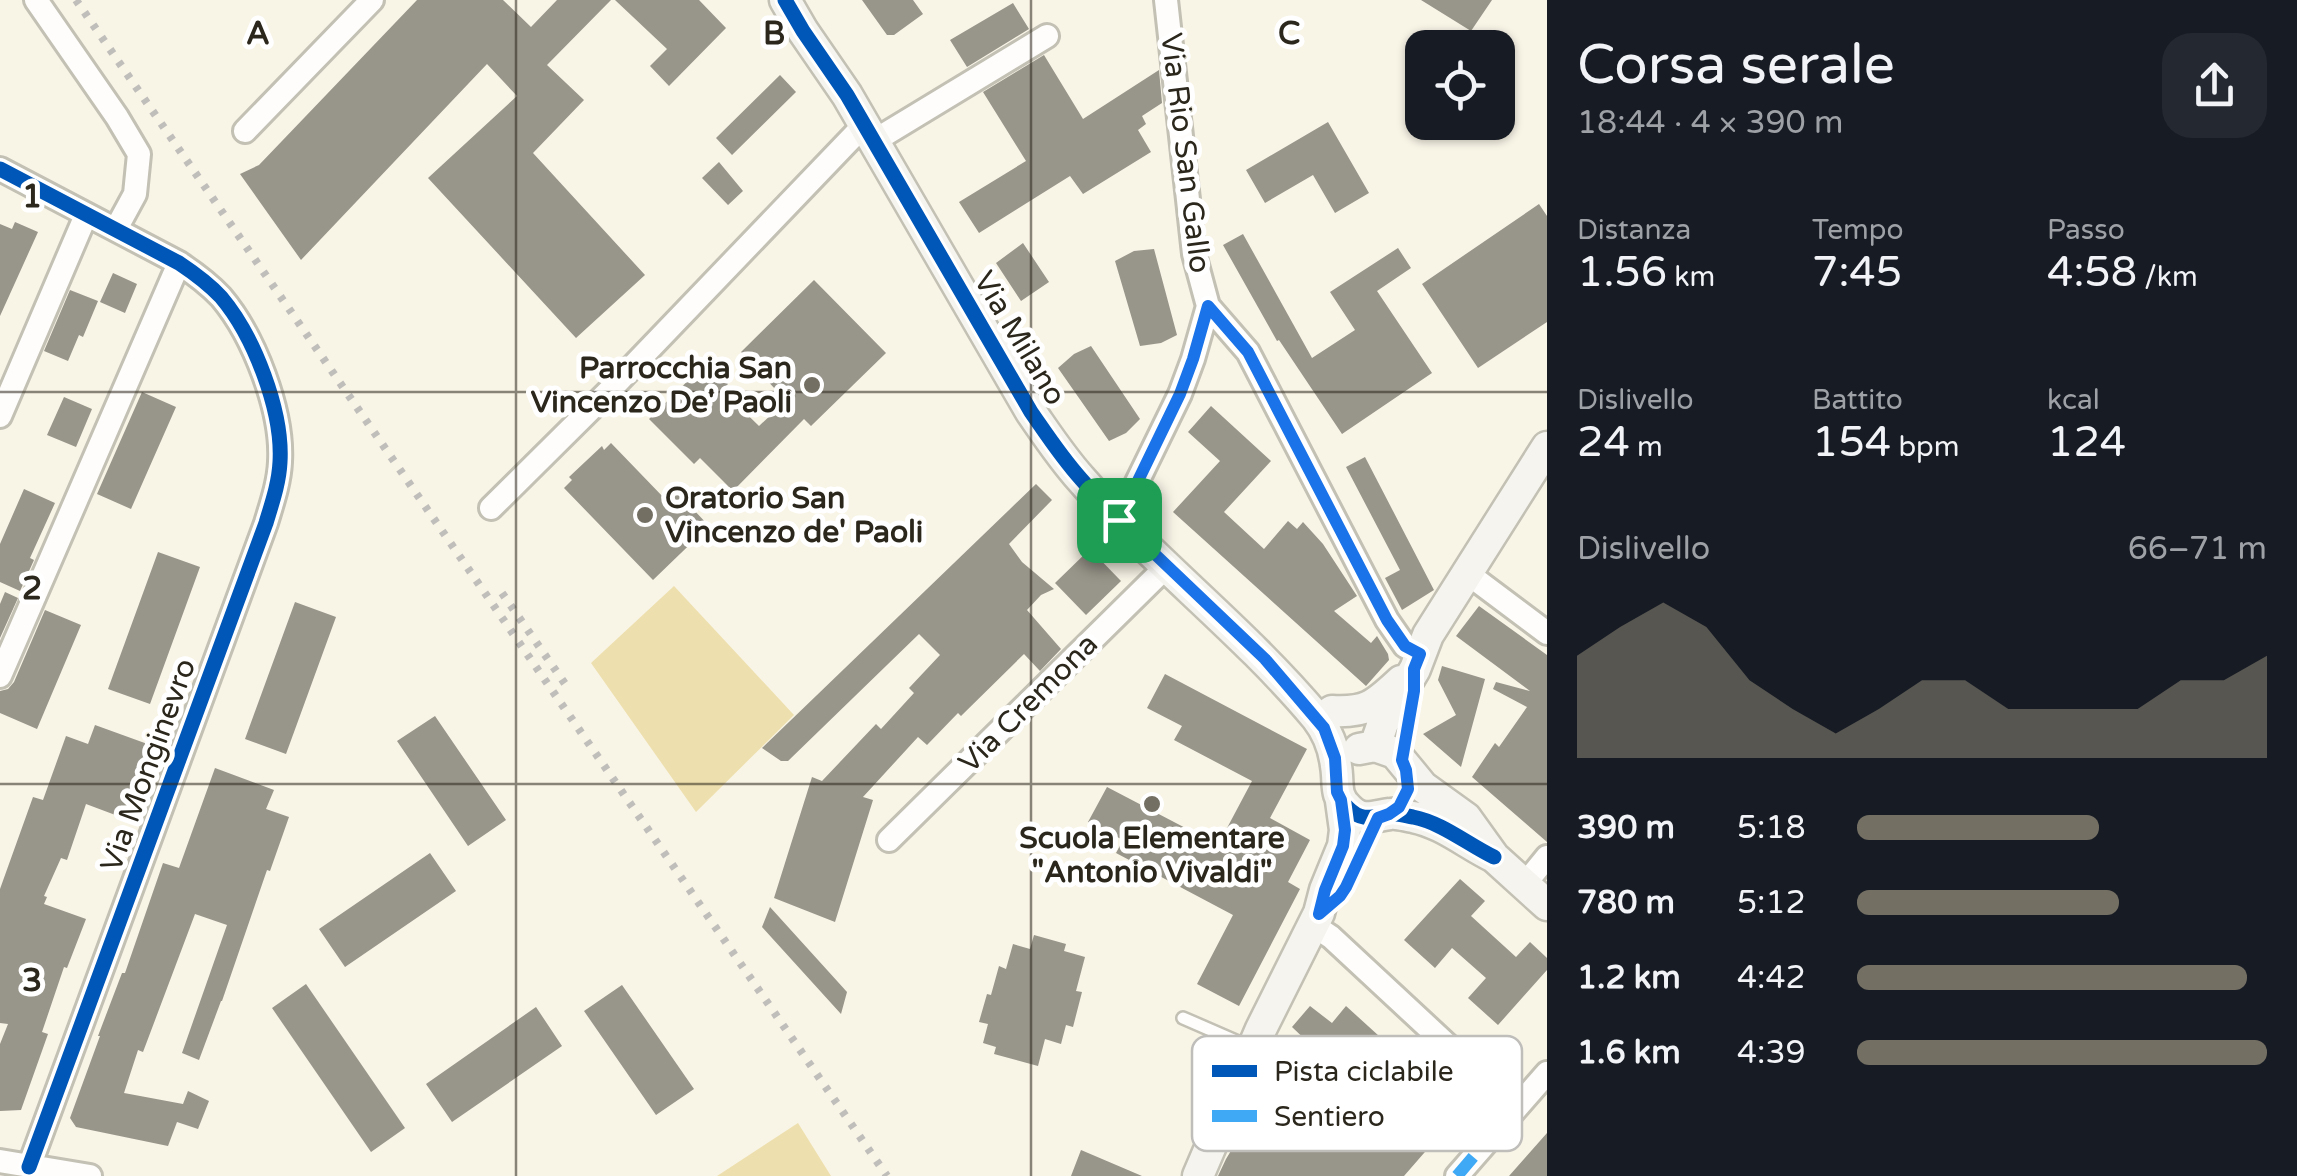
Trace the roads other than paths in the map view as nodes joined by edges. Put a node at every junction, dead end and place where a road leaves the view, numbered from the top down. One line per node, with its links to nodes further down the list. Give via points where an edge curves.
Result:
1 (36, 0): 10 (street, via 139,154 135,194)
2 (372, 0): 6 (street)
3 (785, 0): 7 (street, Via Milano)
4 (1166, 0): 12 (street, Via Rio San Gallo, via 1194,254)
5 (1047, 36): 7 (street)
6 (245, 131)
7 (869, 133): 15 (street); 16 (street, Via Milano, via 1030,412)
8 (0, 169): 9 (street, Via Monginevro)
9 (86, 215): 10 (street, Via Monginevro); 13 (street)
10 (116, 229): 11 (street, Via Monginevro)
11 (179, 262): 22 (street); 41 (street, Via Monginevro, via 221,298 250,343 273,402 277,486)
12 (1208, 306): 16 (street, Via Rio San Gallo, via 1180,394); 21 (street, Via Rio San Gallo, via 1248,352 1387,620)
13 (0, 416)
14 (1547, 447): 18 (street)
15 (491, 508)
16 (1119, 520): 17 (street, Via Milano)
17 (1167, 566): 20 (street, Via Milano); 27 (street, Via Cremona)
18 (1467, 573): 19 (street); 21 (street)
19 (1547, 633)
20 (1265, 659): 23 (street, Via Milano); 25 (street, Via Milano, via 1319,721)
21 (1417, 662): 23 (street, via 1375,704); 24 (street, via 1414,691)
22 (0, 676)
23 (1332, 711): 24 (street, Via Milano)
24 (1387, 755): 25 (street, via 1347,756); 26 (street, via 1408,779 1399,807); 28 (street, Via Milano, via 1466,818)
25 (1339, 786): 26 (street, Via Milano, via 1349,810); 31 (street, via 1343,846)
26 (1383, 816): 28 (street, Via Milano, via 1428,821); 31 (street, via 1346,887)
27 (889, 840)
28 (1494, 857): 30 (street, Via Milano)
29 (1547, 858): 30 (street)
30 (1536, 895)
31 (1316, 919): 34 (street); 35 (street)
32 (1183, 1018): 33 (lane)
33 (1224, 1036)
34 (1257, 1036)
35 (1438, 1036)
36 (1547, 1073): 37 (street)
37 (1522, 1100)
38 (1209, 1151): 43 (street)
39 (1478, 1151): 44 (street)
40 (0, 1162): 41 (street)
41 (29, 1166): 42 (street)
42 (78, 1175)
43 (1198, 1176)
44 (1457, 1176)

